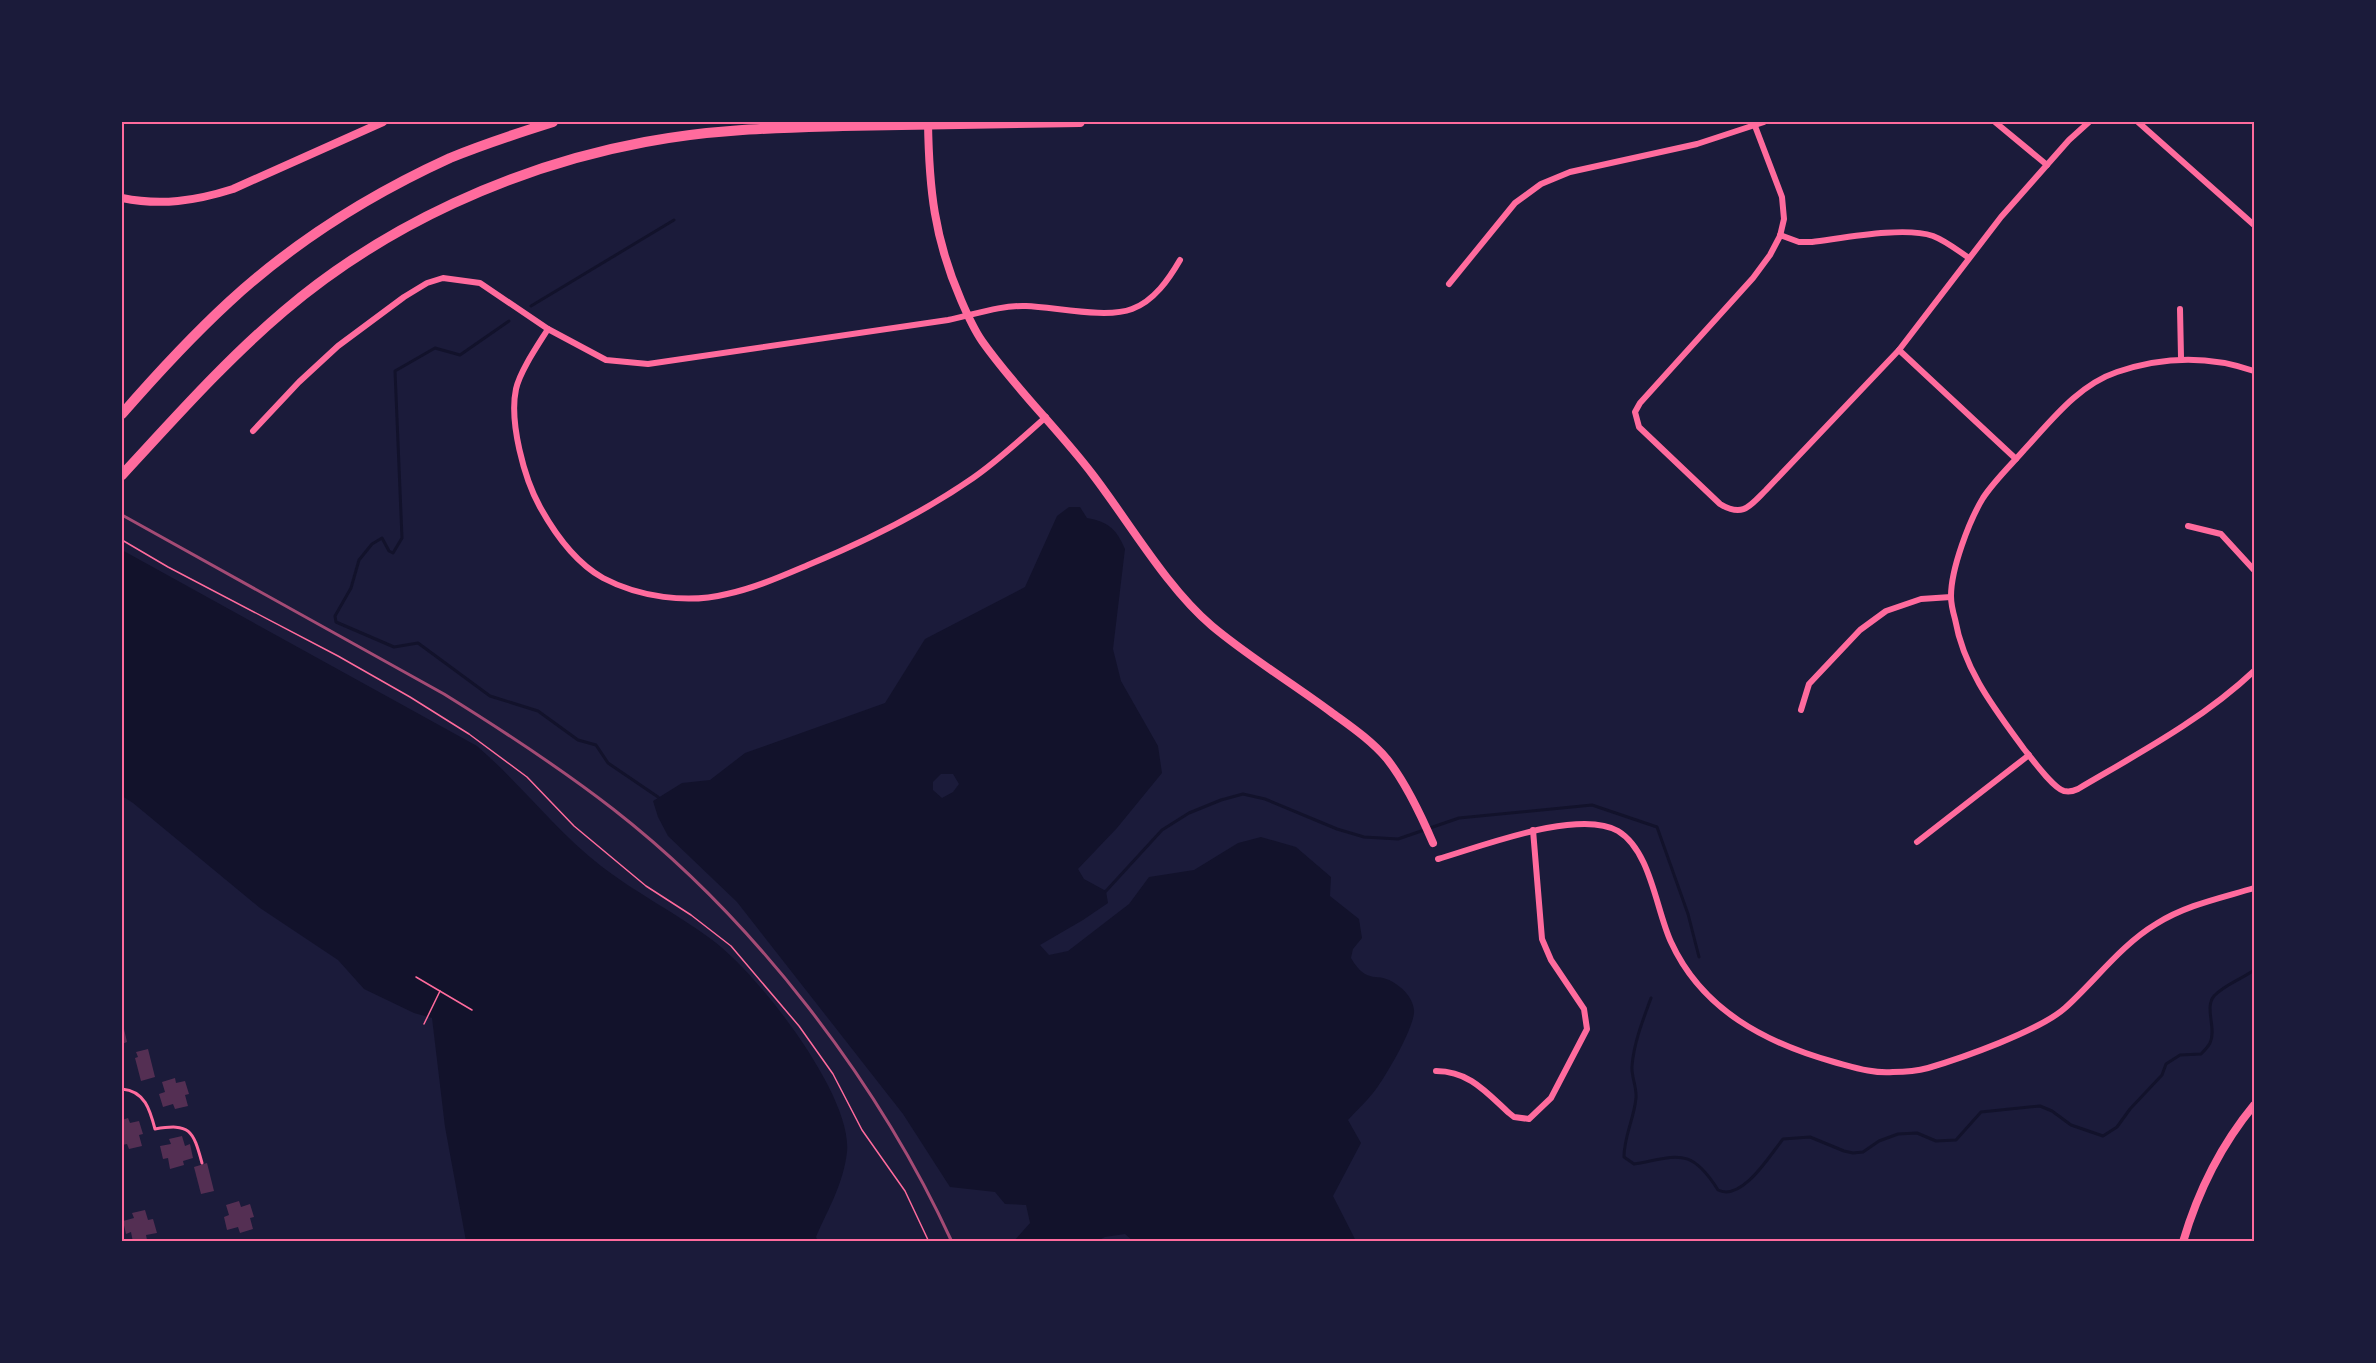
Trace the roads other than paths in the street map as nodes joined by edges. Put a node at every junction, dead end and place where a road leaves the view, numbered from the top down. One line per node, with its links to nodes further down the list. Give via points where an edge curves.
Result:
1 (383, 122): 11 (main road, via 207,197 156,204)
2 (553, 122): 23 (highway, via 452,158 406,179 336,221 231,300 186,342)
3 (928, 122): 18 (main road, via 931,203 950,273)
4 (1080, 122): 27 (highway, via 758,128 691,135 587,155 499,184 396,233 294,303 217,372)
5 (1764, 122): 9 (street)
6 (1995, 122): 10 (street)
7 (2089, 122): 10 (street)
8 (2138, 122): 12 (street)
9 (1755, 126): 13 (street, via 1782,197 1784,219); 16 (street, via 1697,144 1570,172 1541,184 1515,203)
10 (2047, 165): 14 (street)
11 (122, 198)
12 (2254, 225)
13 (1780, 235): 14 (street, via 1812,242 1909,232 1931,235); 20 (street, via 1753,278 1640,403 1635,412 1639,427 1720,504 1740,511 1748,508)
14 (1969, 258): 20 (street)
15 (1180, 260): 18 (street, via 1154,295 1133,309 1115,312 1024,306)
16 (1449, 284)
17 (2180, 309): 21 (street)
18 (968, 316): 19 (street, via 648,364 606,360); 24 (main road, via 1000,365)
19 (548, 329): 24 (street, via 516,388 517,435 526,478 558,537 590,568 603,578 667,597 702,599 727,594 878,535 975,477); 25 (street, via 480,283 443,278 427,283 338,346)
20 (1899, 350): 26 (street)
21 (2181, 357): 22 (street, via 2220,361); 26 (street, via 2115,372 2090,387 2061,411)
22 (2254, 371)
23 (122, 414)
24 (1046, 417): 36 (main road, via 1190,606 1251,656 1369,741 1387,759)
25 (253, 431)
26 (2016, 459): 30 (street, via 1983,498 1967,532)
27 (122, 475)
28 (2188, 526): 29 (street, via 2221,534)
29 (2254, 570)
30 (1951, 597): 32 (street, via 1921,599 1886,611 1860,630 1809,684); 33 (street, via 1958,639 1972,673)
31 (2254, 671): 33 (street, via 2200,716 2078,789 2058,788)
32 (1801, 710)
33 (2029, 755): 35 (street)
34 (1533, 830): 37 (street); 38 (street, via 1595,824 1618,831 1634,847 1651,882 1671,942 1714,1002 1749,1029 1798,1052 1890,1073 1926,1068 2040,1025 2063,1010 2154,925 2180,911); 39 (street, via 1542,939 1551,960 1584,1009 1587,1029 1551,1098 1529,1119 1514,1117 1471,1080 1451,1071)
35 (1917, 842)
36 (1433, 843)
37 (1438, 859)
38 (2254, 888)
39 (1436, 1071)
40 (122, 1089): 42 (lane, via 136,1092 146,1101 155,1129 176,1125 185,1129 193,1138)
41 (2254, 1105): 43 (main road, via 2216,1160)
42 (202, 1163)
43 (2183, 1242)

